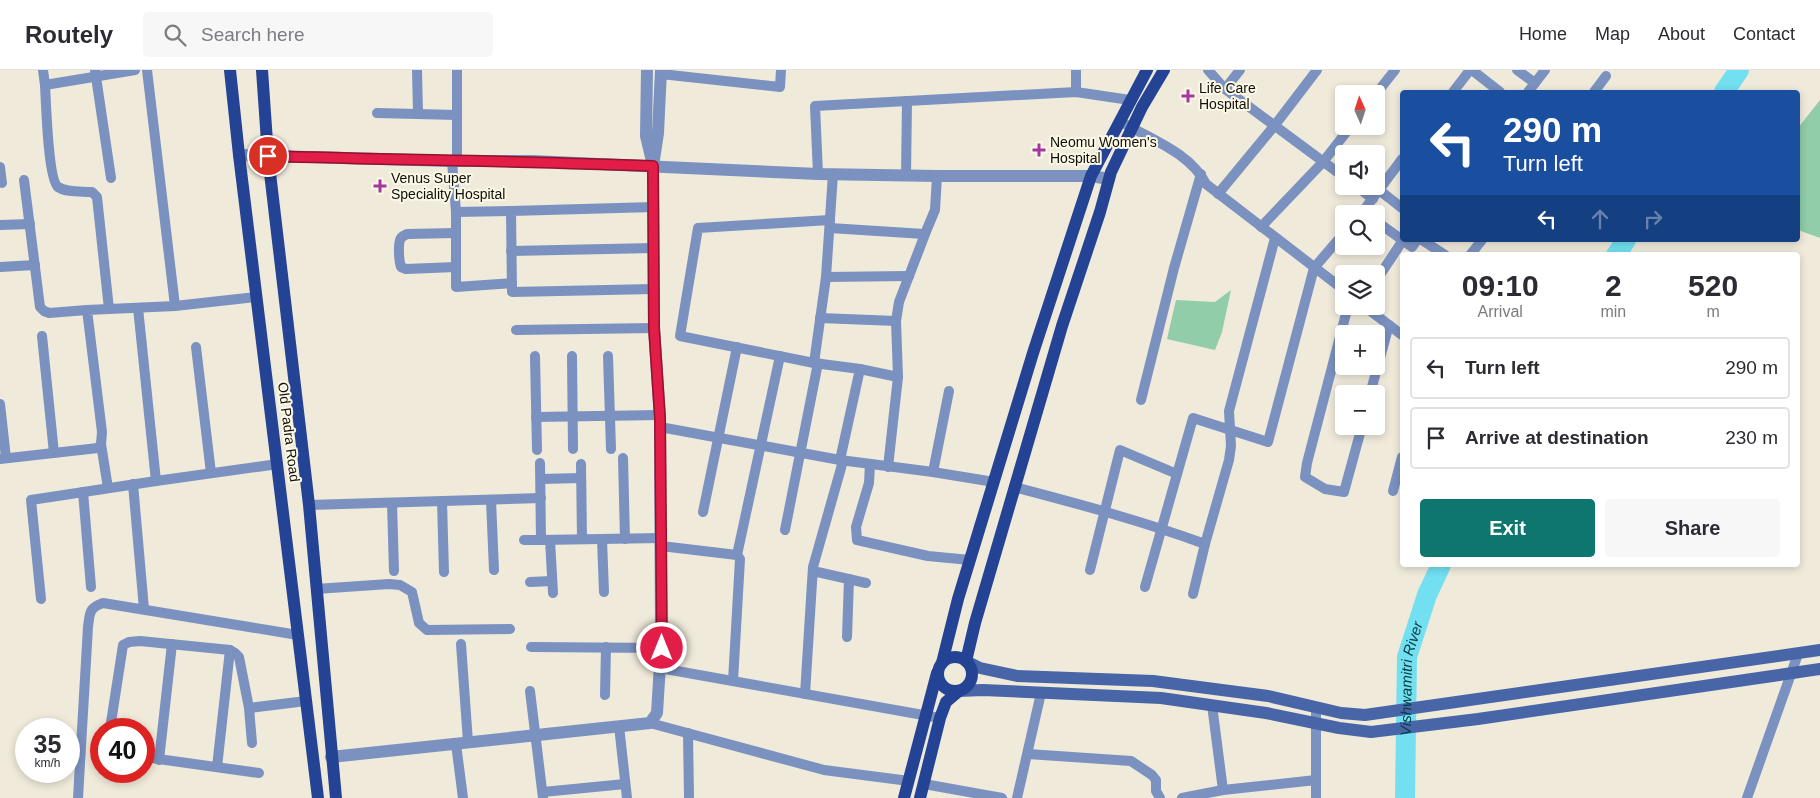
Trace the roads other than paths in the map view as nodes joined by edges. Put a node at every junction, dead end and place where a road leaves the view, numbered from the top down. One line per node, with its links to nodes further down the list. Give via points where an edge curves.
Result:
1 (43, 70): 24 (street)
2 (135, 70): 21 (street)
3 (147, 70): 100 (street)
4 (230, 70): 41 (main road, Old Padra Road)
5 (262, 70): 42 (main road, Old Padra Road)
6 (417, 70): 35 (street)
7 (457, 70): 36 (street)
8 (647, 70): 46 (street, via 646,136)
9 (781, 70): 20 (street, via 780,87)
10 (1076, 70): 31 (street)
11 (1147, 70): 32 (main road)
12 (1164, 70): 39 (main road)
13 (1208, 70): 26 (street)
14 (1240, 70): 26 (street)
15 (1317, 70): 38 (street)
16 (1395, 70): 25 (street)
17 (1471, 70): 27 (street); 28 (street)
18 (1517, 70): 23 (street)
19 (1545, 70): 23 (street)
20 (661, 72): 46 (street)
21 (95, 73): 24 (street); 55 (street)
22 (1606, 76): 30 (street)
23 (1535, 83): 29 (street)
24 (45, 84): 102 (street, via 54,182 64,190 92,192 97,198)
25 (1383, 85)
26 (1225, 89): 38 (street)
27 (1455, 90)
28 (1497, 90)
29 (1530, 90)
30 (1596, 90)
31 (1076, 92): 32 (street); 33 (street)
32 (1130, 100): 37 (main road)
33 (907, 101): 49 (street, via 815,106); 52 (street)
34 (377, 114): 35 (street)
35 (418, 114): 36 (street)
36 (457, 115): 43 (street)
37 (1119, 121): 39 (street); 54 (main road)
38 (1275, 125): 44 (street); 60 (street)
39 (1132, 128): 51 (street, via 1169,147); 56 (main road)
40 (1344, 135): 44 (street)
41 (239, 155): 42 (street); 99 (main road, Old Padra Road)
42 (268, 156): 43 (street); 165 (main road, Old Padra Road)
43 (455, 161): 46 (street); 69 (street)
44 (1323, 162): 48 (street); 73 (street)
45 (1400, 163): 58 (street)
46 (653, 166): 49 (street); 67 (street)
47 (0, 167): 59 (street)
48 (1335, 171)
49 (818, 174): 50 (street)
50 (833, 174): 52 (street); 71 (street)
51 (1201, 174): 60 (street, via 1206,184); 124 (street)
52 (906, 176): 53 (street)
53 (938, 176): 54 (street); 76 (street, via 935,210)
54 (1091, 176): 56 (street); 155 (main road, via 1032,353)
55 (111, 178)
56 (1109, 179): 157 (main road)
57 (24, 180): 70 (street)
58 (1385, 182)
59 (2, 183)
60 (1218, 194): 73 (street)
61 (1368, 195): 64 (street)
62 (1376, 195): 64 (street)
63 (1385, 195): 66 (street)
64 (1373, 199): 65 (street)
65 (1369, 205)
66 (1400, 206)
67 (654, 207): 68 (street); 85 (street)
68 (511, 211): 69 (street); 86 (street)
69 (456, 212): 75 (street)
70 (30, 224): 72 (street); 89 (street)
71 (830, 224): 76 (street); 95 (street); 114 (street, via 698,228 680,336)
72 (0, 225)
73 (1261, 227): 77 (street)
74 (1385, 227): 78 (street)
75 (456, 233): 91 (street); 91 (street, via 407,234 400,240 401,267)
76 (924, 234): 94 (street)
77 (1275, 238): 93 (street); 130 (street, via 1229,412)
78 (1400, 238)
79 (1402, 242): 92 (street)
80 (1406, 242): 81 (street, via 1412,247)
81 (1416, 242)
82 (1425, 242): 87 (street)
83 (1480, 242): 88 (street)
84 (1335, 244): 93 (street)
85 (654, 248): 86 (street); 98 (street)
86 (511, 251): 97 (street)
87 (1440, 252)
88 (1472, 252)
89 (35, 265): 90 (street); 103 (street, via 40,307 44,311)
90 (0, 267)
91 (456, 267): 97 (street, via 456,288)
92 (1385, 267)
93 (1314, 268): 96 (street); 130 (street, via 1268,442)
94 (909, 276): 95 (street); 107 (street)
95 (826, 277): 106 (street)
96 (1335, 283)
97 (512, 284): 98 (street, via 512,292)
98 (654, 289): 109 (street)
99 (256, 296): 100 (street); 144 (main road, Old Padra Road)
100 (175, 306): 101 (street)
101 (138, 308): 102 (street); 154 (street)
102 (109, 309): 103 (street)
103 (86, 310): 133 (street)
104 (1346, 315): 131 (street, via 1305,477 1325,489 1344,492)
105 (1376, 315): 108 (street)
106 (820, 318): 107 (street); 119 (street)
107 (896, 321): 121 (street)
108 (1389, 325): 111 (street); 122 (street)
109 (654, 328): 110 (street); 129 (street)
110 (516, 330)
111 (1400, 332)
112 (42, 336): 138 (street)
113 (196, 347): 150 (street)
114 (737, 347): 118 (street); 132 (street)
115 (535, 356): 127 (street)
116 (572, 356): 128 (street)
117 (608, 356): 126 (street)
118 (780, 356): 119 (street); 134 (street)
119 (816, 363): 120 (street); 139 (street)
120 (860, 369): 121 (street); 142 (street)
121 (898, 377): 148 (street)
122 (1372, 385)
123 (949, 391): 149 (street)
124 (1141, 400)
125 (0, 404): 140 (street)
126 (610, 416): 128 (street); 129 (street); 136 (street)
127 (536, 417): 128 (street); 137 (street)
128 (573, 417): 135 (street)
129 (660, 421): 132 (street); 175 (street)
130 (1230, 429): 151 (street, via 1193,418); 176 (street, via 1232,446 1229,460)
131 (1360, 435)
132 (718, 438): 134 (street); 167 (street)
133 (101, 444): 138 (street, via 98,448); 158 (street)
134 (760, 445): 139 (street); 177 (street)
135 (574, 449)
136 (611, 449)
137 (537, 450)
138 (54, 453): 140 (street)
139 (801, 453): 142 (street); 169 (street)
140 (3, 458)
141 (623, 458): 172 (street)
142 (841, 460): 146 (street); 182 (street)
143 (540, 463): 153 (street)
144 (278, 464): 150 (street); 197 (main road, Old Padra Road)
145 (581, 464): 152 (street)
146 (870, 464): 148 (street); 178 (street, via 869,483 856,526 857,540 928,556)
147 (1400, 465): 159 (street)
148 (888, 467): 149 (street)
149 (933, 472): 155 (street)
150 (211, 473): 154 (street)
151 (1178, 474): 166 (street, via 1120,450); 168 (street)
152 (581, 478): 153 (street); 170 (street)
153 (541, 479): 161 (street)
154 (156, 481): 156 (street)
155 (994, 482): 178 (main road)
156 (134, 484): 158 (street); 195 (street)
157 (1014, 487): 166 (street); 207 (main road)
158 (108, 488): 160 (street)
159 (1393, 491)
160 (83, 492): 188 (street); 194 (street, via 31,500)
161 (541, 498): 162 (street); 174 (street)
162 (491, 500): 163 (street); 179 (street)
163 (442, 501): 164 (street); 183 (street)
164 (392, 503): 165 (street); 181 (street)
165 (309, 505): 190 (main road, Old Padra Road)
166 (1105, 510): 168 (street); 180 (street)
167 (703, 512)
168 (1163, 528): 176 (street); 189 (street)
169 (785, 530)
170 (582, 539): 171 (street); 174 (street)
171 (602, 539): 172 (street); 191 (street)
172 (625, 539): 175 (street)
173 (524, 540): 174 (street)
174 (546, 540): 185 (street)
175 (661, 542): 177 (street); 203 (street)
176 (1205, 544): 193 (street)
177 (737, 555): 212 (street, via 741,563)
178 (970, 560): 209 (main road)
179 (494, 570)
180 (1090, 570)
181 (394, 571)
182 (813, 571): 184 (street); 216 (street)
183 (444, 572)
184 (849, 579): 187 (street); 198 (street)
185 (552, 581): 186 (street); 192 (street)
186 (530, 582)
187 (866, 583)
188 (91, 587)
189 (1145, 587)
190 (316, 589): 196 (street, via 400,585 412,592 420,623 428,630); 233 (main road, Old Padra Road)
191 (604, 592)
192 (552, 593)
193 (1194, 594)
194 (41, 598)
195 (144, 609): 197 (street); 244 (street, via 103,602 90,612)
196 (510, 629)
197 (298, 635): 218 (main road, Old Padra Road)
198 (846, 637)
199 (172, 644): 204 (street); 223 (street, via 140,641 123,645); 235 (street)
200 (461, 644): 231 (street)
201 (531, 647): 202 (street)
202 (606, 647): 203 (street); 217 (street)
203 (662, 648): 208 (street)
204 (230, 650): 220 (street, via 239,658); 236 (street)
205 (1820, 650): 206 (main road)
206 (1798, 654): 211 (street); 221 (main road, via 1365,715)
207 (966, 661): 209 (main road, via 951,657); 214 (main road, via 972,676 968,686); 221 (main road, via 980,668 1017,676 1153,681 1268,696)
208 (660, 668): 212 (street); 225 (street, via 658,714)
209 (939, 668): 214 (main road, via 938,679 944,688); 222 (main road)
210 (1820, 669): 211 (main road)
211 (1792, 673): 226 (main road, via 1371,732); 257 (street)
212 (733, 681): 216 (street)
213 (530, 691): 229 (street)
214 (959, 691): 215 (main road); 224 (main road, via 946,702)
215 (1042, 693): 219 (main road, via 1161,698); 232 (street)
216 (805, 694): 222 (street)
217 (605, 695)
218 (306, 701): 220 (street); 245 (main road, Old Padra Road)
219 (1212, 705): 226 (main road); 242 (street)
220 (249, 708): 230 (street)
221 (1316, 708): 226 (street)
222 (925, 715): 224 (street); 239 (main road)
223 (112, 718)
224 (940, 718): 241 (main road)
225 (650, 723): 227 (street); 228 (street)
226 (1316, 724): 238 (street)
227 (619, 726): 229 (street); 240 (street)
228 (688, 734): 239 (street, via 824,770); 249 (street)
229 (536, 735): 231 (street); 243 (street)
230 (252, 743)
231 (462, 743): 233 (street); 247 (street)
232 (1028, 754): 253 (street); 254 (street, via 1130,761 1152,775)
233 (332, 757): 246 (main road, Old Padra Road)
234 (155, 759): 235 (street)
235 (159, 760): 236 (street)
236 (217, 768): 237 (street)
237 (259, 773)
238 (1316, 780): 242 (street); 256 (street)
239 (908, 781): 250 (main road)
240 (625, 784): 243 (street); 248 (street)
241 (924, 784): 251 (main road); 252 (street)
242 (1223, 790): 255 (street)
243 (543, 795)
244 (78, 798)
245 (318, 798)
246 (336, 798)
247 (463, 798)
248 (627, 798)
249 (689, 798)
250 (904, 798)
251 (920, 798)
252 (1002, 798)
253 (1017, 798)
254 (1160, 798)
255 (1182, 798)
256 (1316, 798)
257 (1747, 798)

